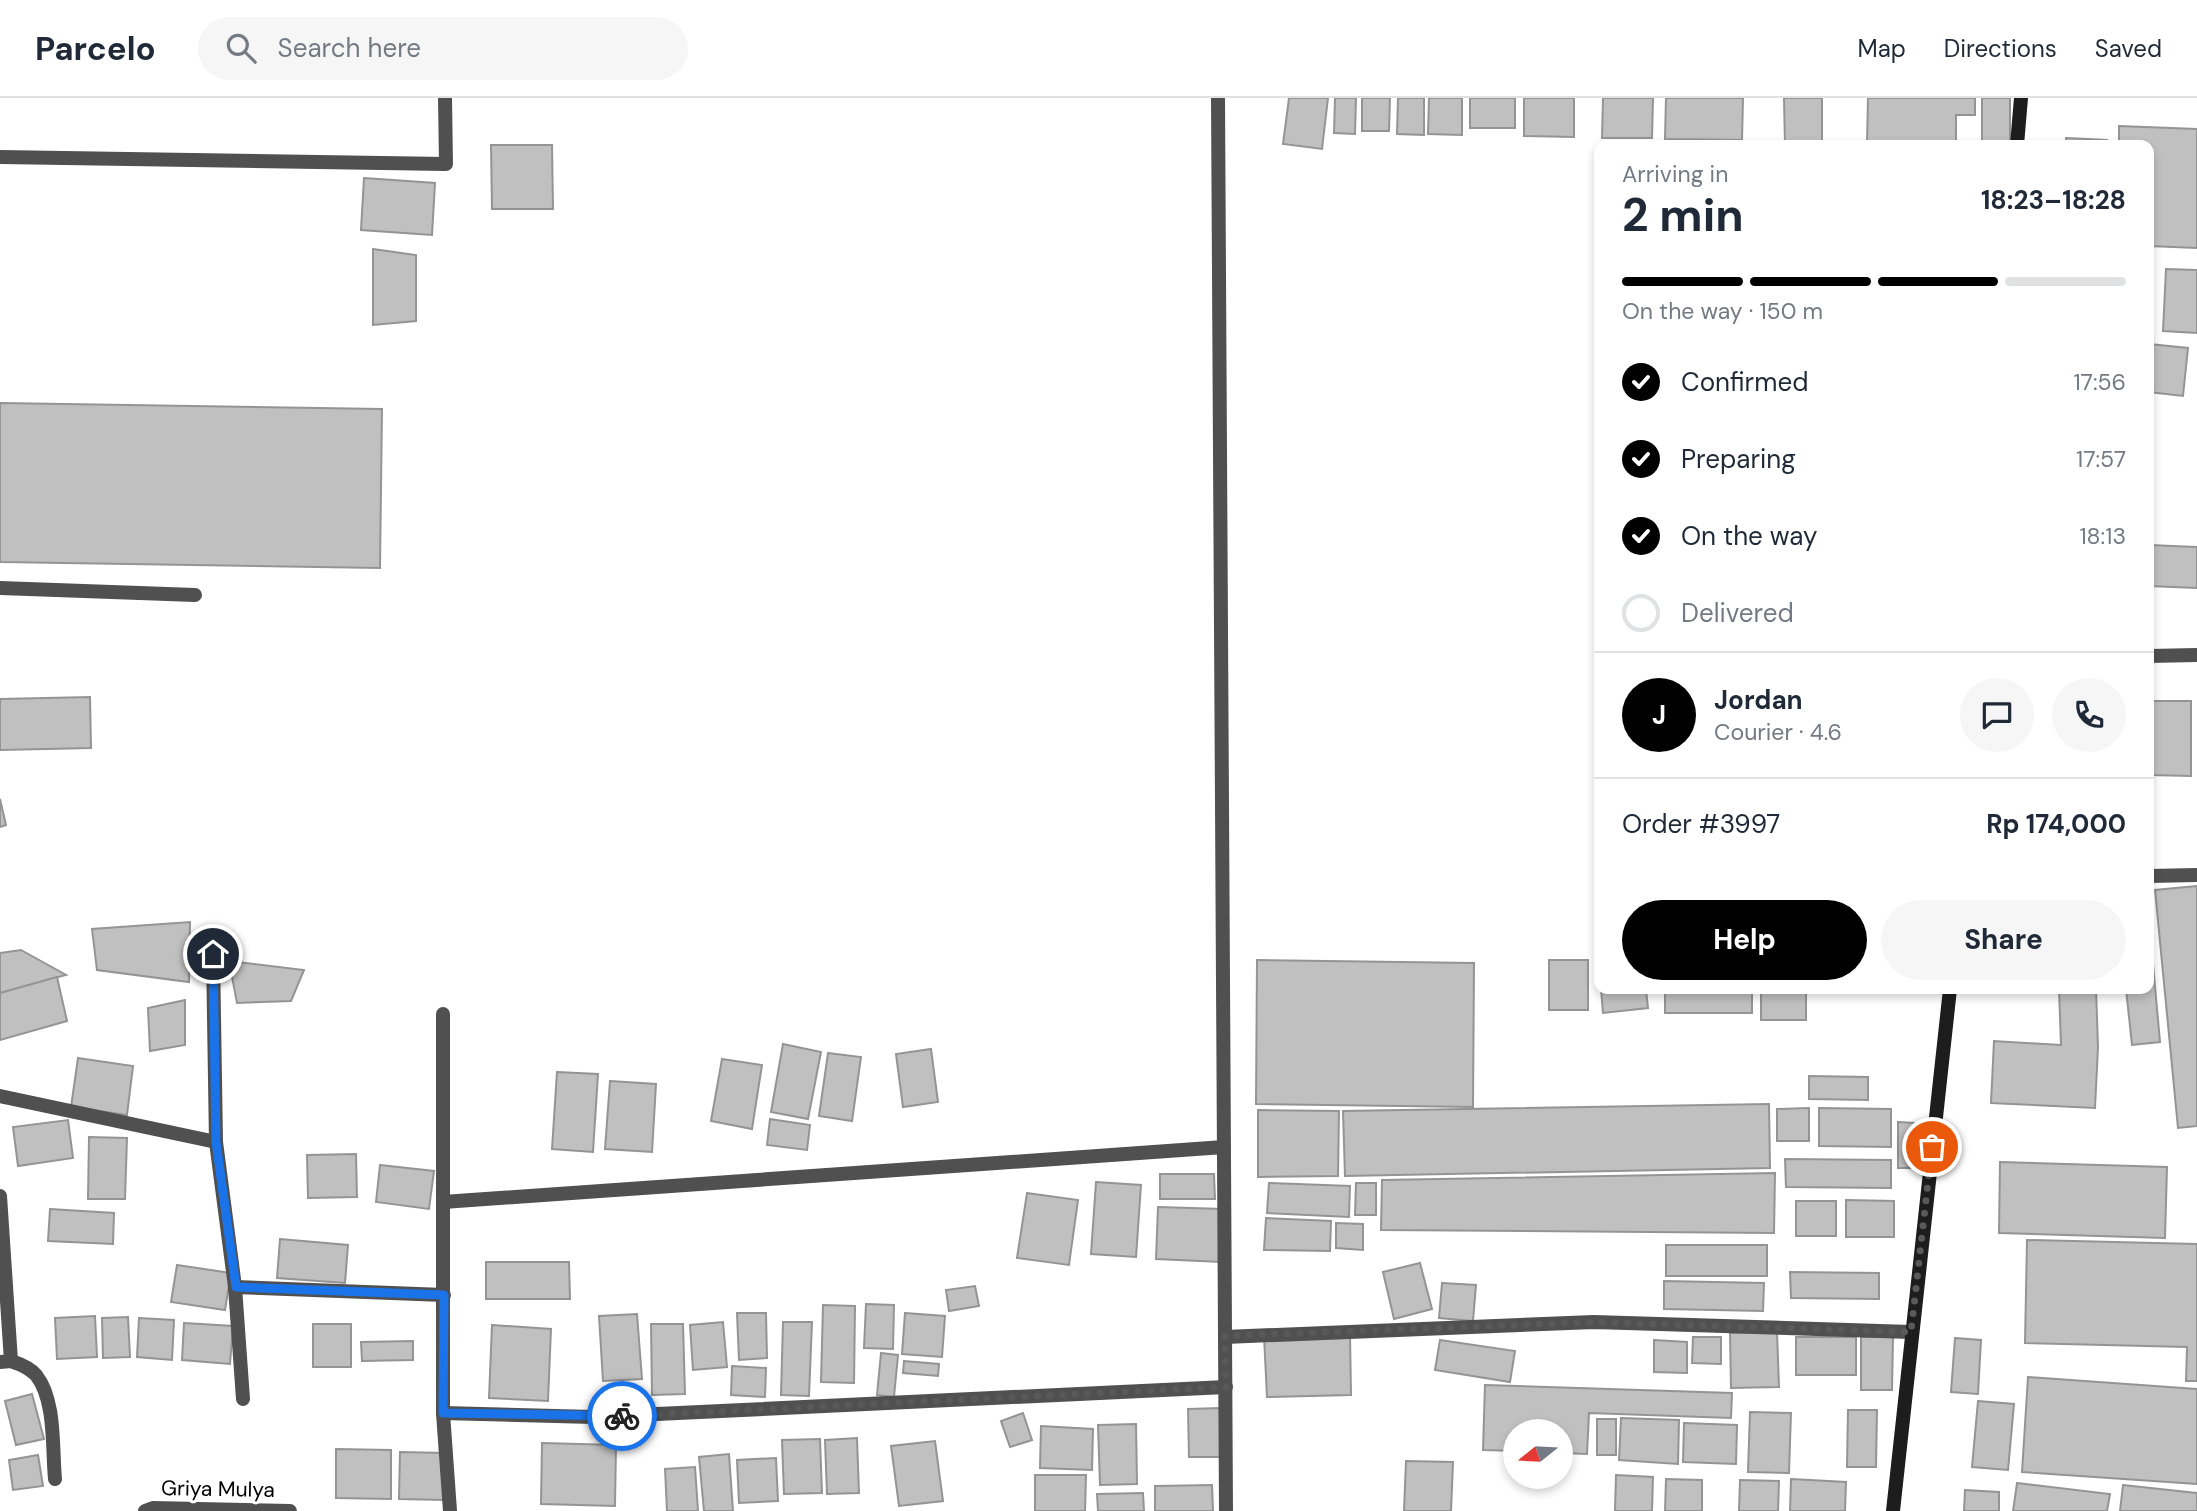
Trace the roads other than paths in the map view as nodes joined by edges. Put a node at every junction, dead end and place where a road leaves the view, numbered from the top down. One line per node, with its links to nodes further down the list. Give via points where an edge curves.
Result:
1 (445, 98): 5 (street, via 446,164)
2 (1219, 98): 17 (street)
3 (2021, 98): 4 (main road)
4 (2017, 140)
5 (0, 157)
6 (0, 588): 7 (street)
7 (195, 595)
8 (2197, 655): 9 (street)
9 (2154, 656)
10 (2197, 875): 11 (street)
11 (2154, 876)
12 (213, 954): 16 (street)
13 (1949, 994): 22 (main road)
14 (443, 1014): 19 (street)
15 (0, 1096): 16 (street)
16 (216, 1142): 20 (street)
17 (1224, 1147): 19 (street); 23 (street)
18 (0, 1196): 24 (street)
19 (443, 1202): 21 (street)
20 (236, 1287): 21 (street); 26 (street)
21 (444, 1295): 27 (street)
22 (1911, 1332): 23 (street, via 1594,1322); 33 (main road)
23 (1225, 1336): 25 (street)
24 (6, 1362): 28 (street, via 35,1374 42,1387)
25 (1226, 1387): 27 (street, via 593,1417); 32 (street)
26 (243, 1399)
27 (443, 1413): 31 (street)
28 (55, 1479)
29 (145, 1511): 30 (street, Griya Mulya)
30 (290, 1511)
31 (450, 1511)
32 (1226, 1511)
33 (1893, 1511)

